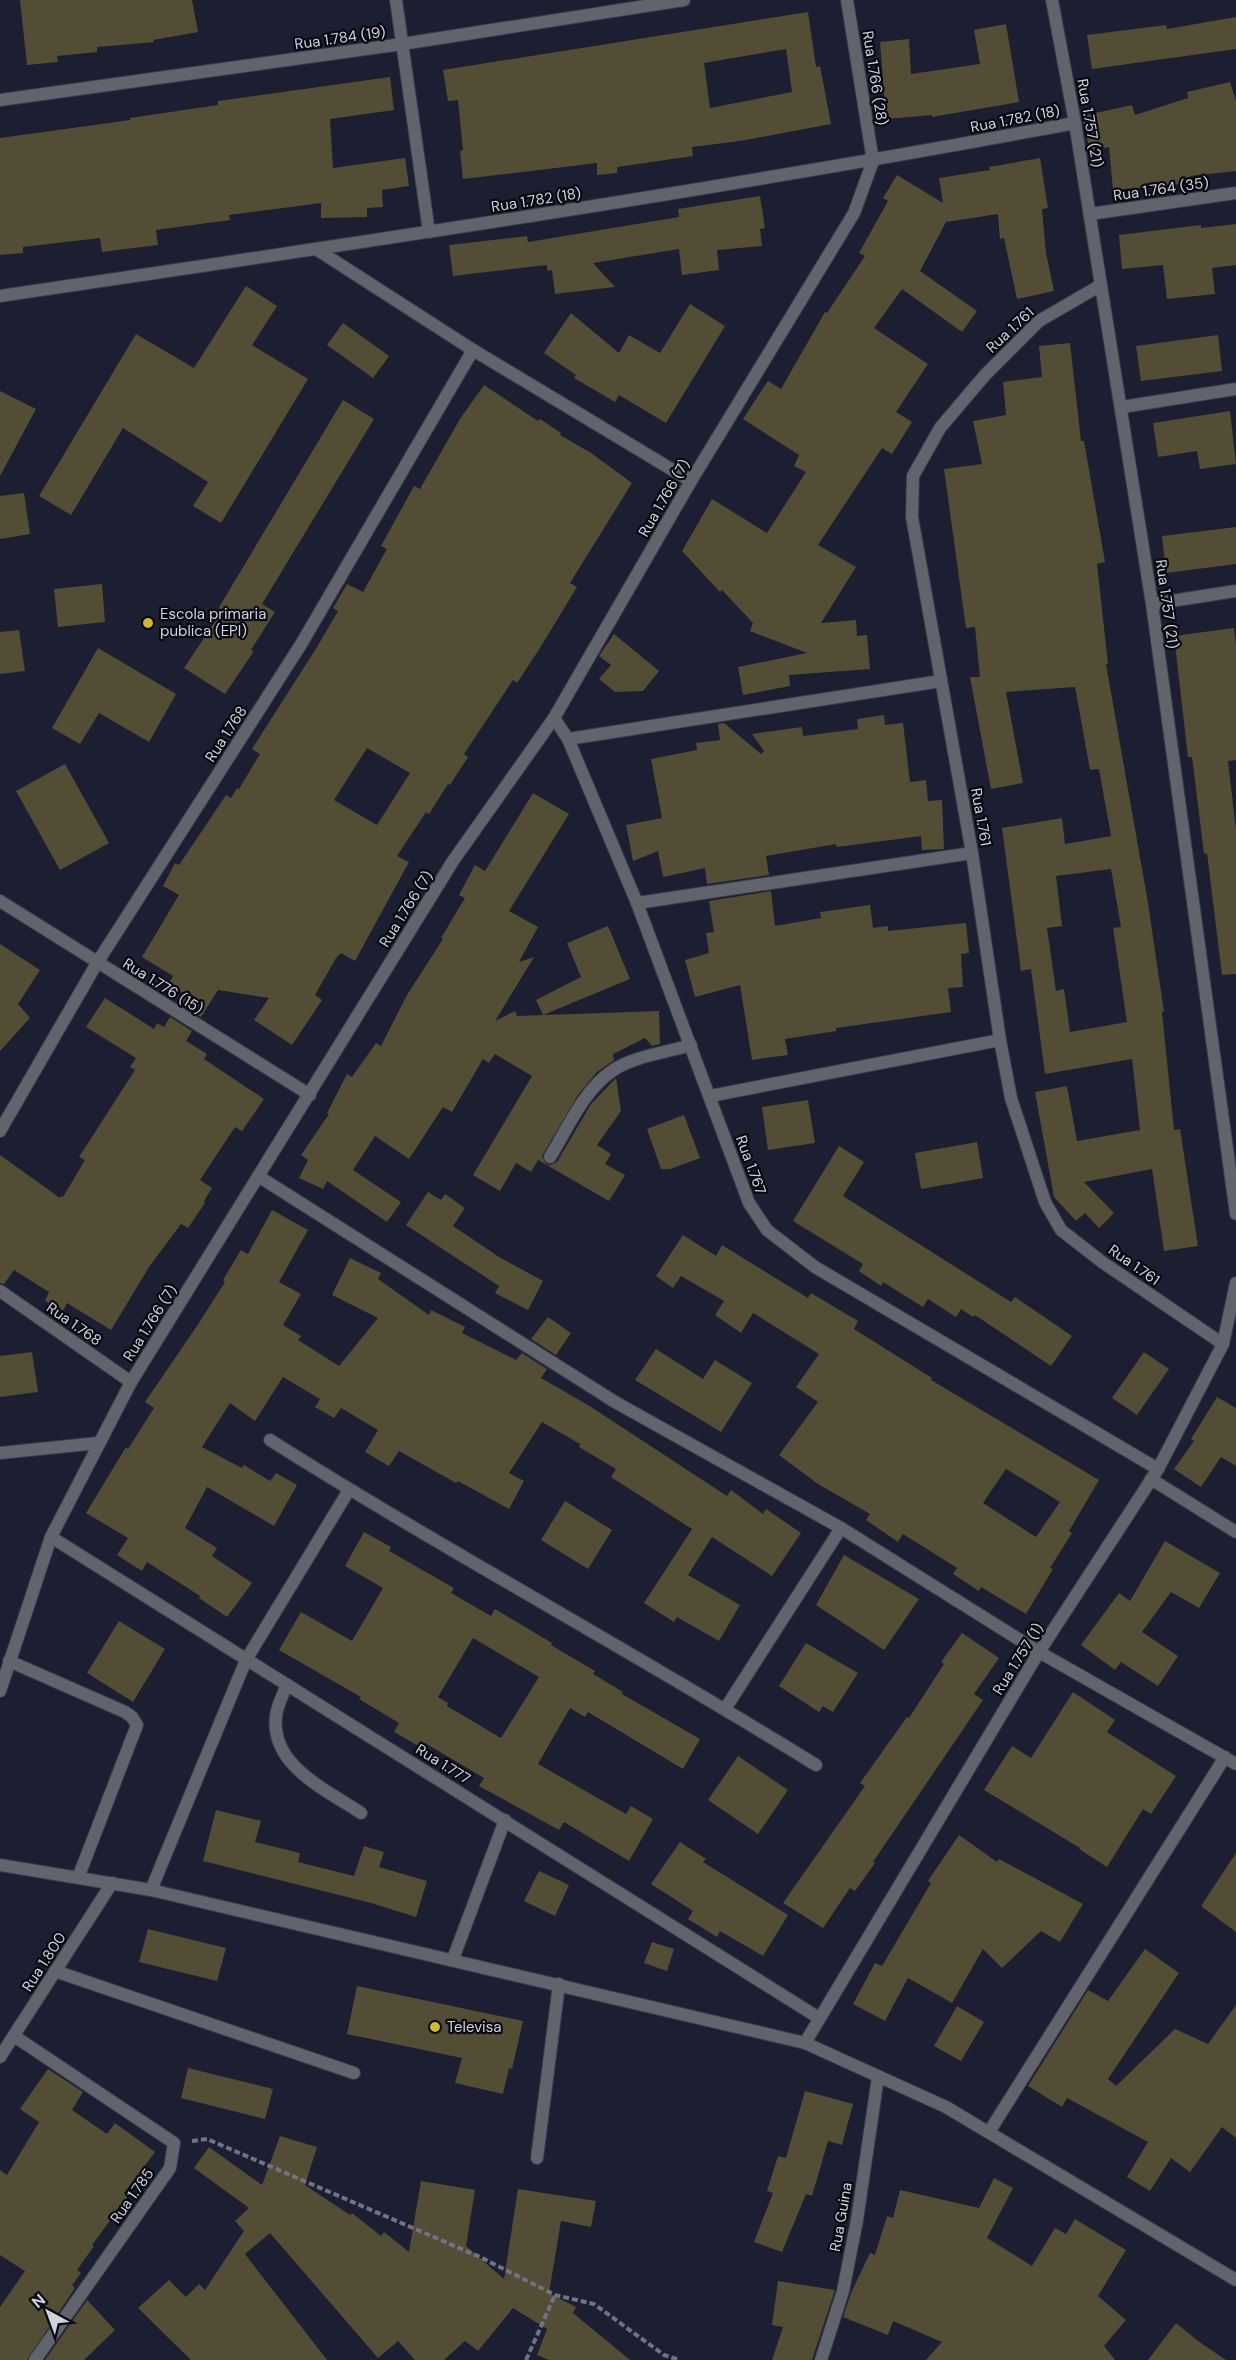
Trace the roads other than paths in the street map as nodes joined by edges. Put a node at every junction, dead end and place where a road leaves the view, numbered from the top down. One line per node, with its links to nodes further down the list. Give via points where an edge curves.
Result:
1 (396, 0): 5 (street)
2 (684, 0): 5 (street, Rua 1.784 (19))
3 (847, 0): 8 (street, Rua 1.766 (28))
4 (1052, 0): 7 (street, Rua 1.757 (21))
5 (402, 44): 6 (street, Rua 1.784 (19)); 11 (street)
6 (0, 100)
7 (1075, 123): 8 (street, Rua 1.782 (18)); 10 (street, Rua 1.757 (21))
8 (873, 161): 11 (street, Rua 1.782 (18)); 18 (street, Rua 1.766 (7), via 854,213)
9 (1236, 193): 10 (street, Rua 1.764 (35))
10 (1090, 214): 13 (street, Rua 1.757 (21))
11 (429, 232): 12 (street, Rua 1.782 (18))
12 (315, 249): 14 (street, Rua 1.782 (18)); 15 (street)
13 (1101, 285): 17 (street, Rua 1.757 (21)); 21 (street, Rua 1.761, via 1039,321 985,375 940,428 913,476 912,517)
14 (0, 296)
15 (473, 351): 18 (street); 27 (street, Rua 1.768, via 300,646)
16 (1236, 389): 17 (street)
17 (1122, 406): 20 (street, Rua 1.757 (21))
18 (691, 481): 22 (street, Rua 1.766 (7))
19 (1236, 591): 20 (street)
20 (1152, 604): 35 (street, Rua 1.757 (21))
21 (941, 681): 23 (street); 24 (street, Rua 1.761)
22 (554, 718): 23 (street, Rua 1.767); 30 (street, Rua 1.766 (7), via 453,861)
23 (568, 739): 26 (street, Rua 1.767)
24 (972, 853): 26 (street); 28 (street, Rua 1.761)
25 (0, 901): 27 (street, Rua 1.776 (15))
26 (637, 903): 29 (street, Rua 1.767)
27 (97, 963): 30 (street, Rua 1.776 (15)); 32 (street, Rua 1.768)
28 (1000, 1040): 31 (street); 38 (street, Rua 1.761, via 1011,1098 1045,1202 1061,1230)
29 (691, 1045): 31 (street, Rua 1.767); 33 (street, via 613,1070 592,1089)
30 (310, 1095): 34 (street, Rua 1.766 (7))
31 (710, 1096): 43 (street, Rua 1.767, via 749,1203 767,1230 815,1267)
32 (1, 1127)
33 (550, 1157)
34 (258, 1176): 39 (street, Rua 1.766 (7)); 45 (street, via 615,1402)
35 (1236, 1214)
36 (1236, 1283): 38 (street, Rua 1.757 (1))
37 (0, 1291): 39 (street, Rua 1.768)
38 (1223, 1344): 43 (street, Rua 1.757 (1))
39 (131, 1382): 41 (street, Rua 1.766 (7))
40 (270, 1440): 44 (street)
41 (98, 1443): 42 (street); 47 (street, Rua 1.766 (7))
42 (0, 1453)
43 (1155, 1474): 46 (street, Rua 1.767); 48 (street, Rua 1.757 (1))
44 (349, 1490): 49 (street); 53 (street)
45 (841, 1528): 48 (street); 53 (street)
46 (1236, 1532)
47 (51, 1537): 49 (street, Rua 1.777); 50 (street, Rua 1.766 (7))
48 (1039, 1652): 54 (street); 66 (street, Rua 1.757 (1))
49 (246, 1660): 51 (street, Rua 1.777); 62 (street)
50 (9, 1661): 52 (street, Rua 1.766 (7)); 60 (street, via 125,1712 137,1725)
51 (287, 1685): 57 (street, via 275,1715 281,1749 296,1769); 58 (street, Rua 1.777)
52 (0, 1691)
53 (725, 1708): 56 (street)
54 (1225, 1757): 55 (street); 72 (street)
55 (1236, 1764)
56 (816, 1765)
57 (362, 1813)
58 (505, 1820): 63 (street); 66 (street, Rua 1.777)
59 (0, 1865): 60 (street)
60 (78, 1878): 61 (street)
61 (112, 1883): 62 (street); 64 (street, Rua 1.800)
62 (151, 1890): 63 (street)
63 (453, 1959): 65 (street)
64 (56, 1971): 67 (street, Rua 1.800); 70 (street)
65 (559, 1984): 68 (street); 73 (street)
66 (819, 2018): 68 (street, Rua 1.757 (1))
67 (14, 2036): 69 (street, Rua 1.800); 75 (street, Rua 1.785, via 174,2143 170,2168)
68 (805, 2043): 71 (street)
69 (0, 2057)
70 (354, 2073)
71 (878, 2077): 72 (street); 76 (street, Rua Guina, via 845,2281)
72 (989, 2132): 74 (street)
73 (537, 2158)
74 (1236, 2280)
75 (35, 2360)
76 (821, 2360)

